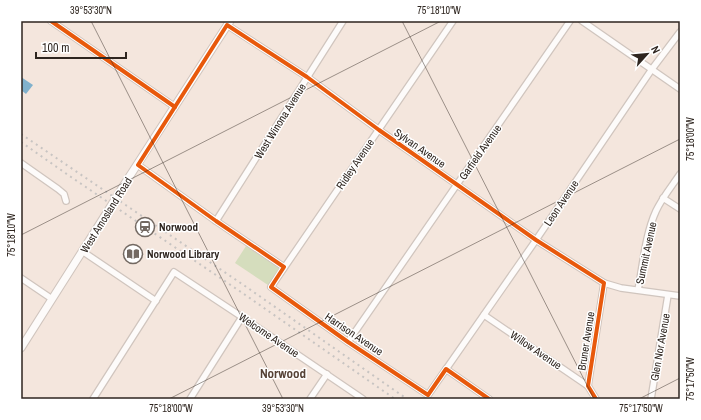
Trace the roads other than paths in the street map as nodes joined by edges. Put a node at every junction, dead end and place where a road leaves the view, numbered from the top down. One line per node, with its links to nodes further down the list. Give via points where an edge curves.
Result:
1 (50, 21): 11 (street)
2 (343, 21): 9 (street, West Winona Avenue)
3 (453, 21): 12 (street, Ridley Avenue)
4 (570, 21): 16 (street, Garfield Avenue)
5 (582, 21): 8 (street)
6 (229, 23): 9 (street, Sylvan Avenue); 11 (street, West Amosland Road)
7 (680, 32): 8 (street, Leon Avenue)
8 (652, 69): 10 (street); 21 (street, Leon Avenue)
9 (307, 77): 12 (street, Sylvan Avenue); 20 (street, West Winona Avenue)
10 (680, 89)
11 (175, 107): 14 (street, West Amosland Road)
12 (379, 130): 16 (street, Sylvan Avenue); 23 (street, Ridley Avenue)
13 (21, 163): 18 (street, via 64,194)
14 (138, 165): 20 (street); 22 (street, West Amosland Road, bridge)
15 (680, 174): 17 (street, Summit Avenue)
16 (457, 184): 21 (street, Sylvan Avenue); 34 (street, Garfield Avenue)
17 (664, 198): 19 (street); 27 (street, Summit Avenue, via 657,209 649,233)
18 (66, 201)
19 (680, 209)
20 (216, 221): 23 (street)
21 (536, 240): 25 (street, Sylvan Avenue); 32 (street, Leon Avenue)
22 (82, 251): 30 (street, West Amosland Road); 31 (street)
23 (284, 267): 26 (street, Ridley Avenue)
24 (21, 278): 30 (street)
25 (604, 283): 27 (street, Sylvan Avenue); 38 (street, Bruner Avenue)
26 (271, 287): 34 (street, Harrison Avenue)
27 (638, 290): 28 (street, Sylvan Avenue)
28 (668, 295): 29 (street, Sylvan Avenue); 46 (street, Glen Nor Avenue)
29 (680, 296)
30 (52, 299): 35 (street, West Amosland Road)
31 (156, 301): 33 (street, Welcome Avenue, via 174,272); 40 (street)
32 (484, 315): 36 (street, Leon Avenue); 38 (street, Willow Avenue)
33 (242, 317): 37 (street, Welcome Avenue); 41 (street)
34 (348, 342): 39 (street, Harrison Avenue)
35 (21, 348)
36 (446, 369): 39 (street, Leon Avenue); 44 (street)
37 (327, 374): 42 (street); 43 (street, Welcome Avenue)
38 (588, 386): 45 (street, Bruner Avenue)
39 (428, 395)
40 (93, 399)
41 (190, 399)
42 (310, 399)
43 (363, 399)
44 (489, 399)
45 (596, 399)
46 (651, 399)

